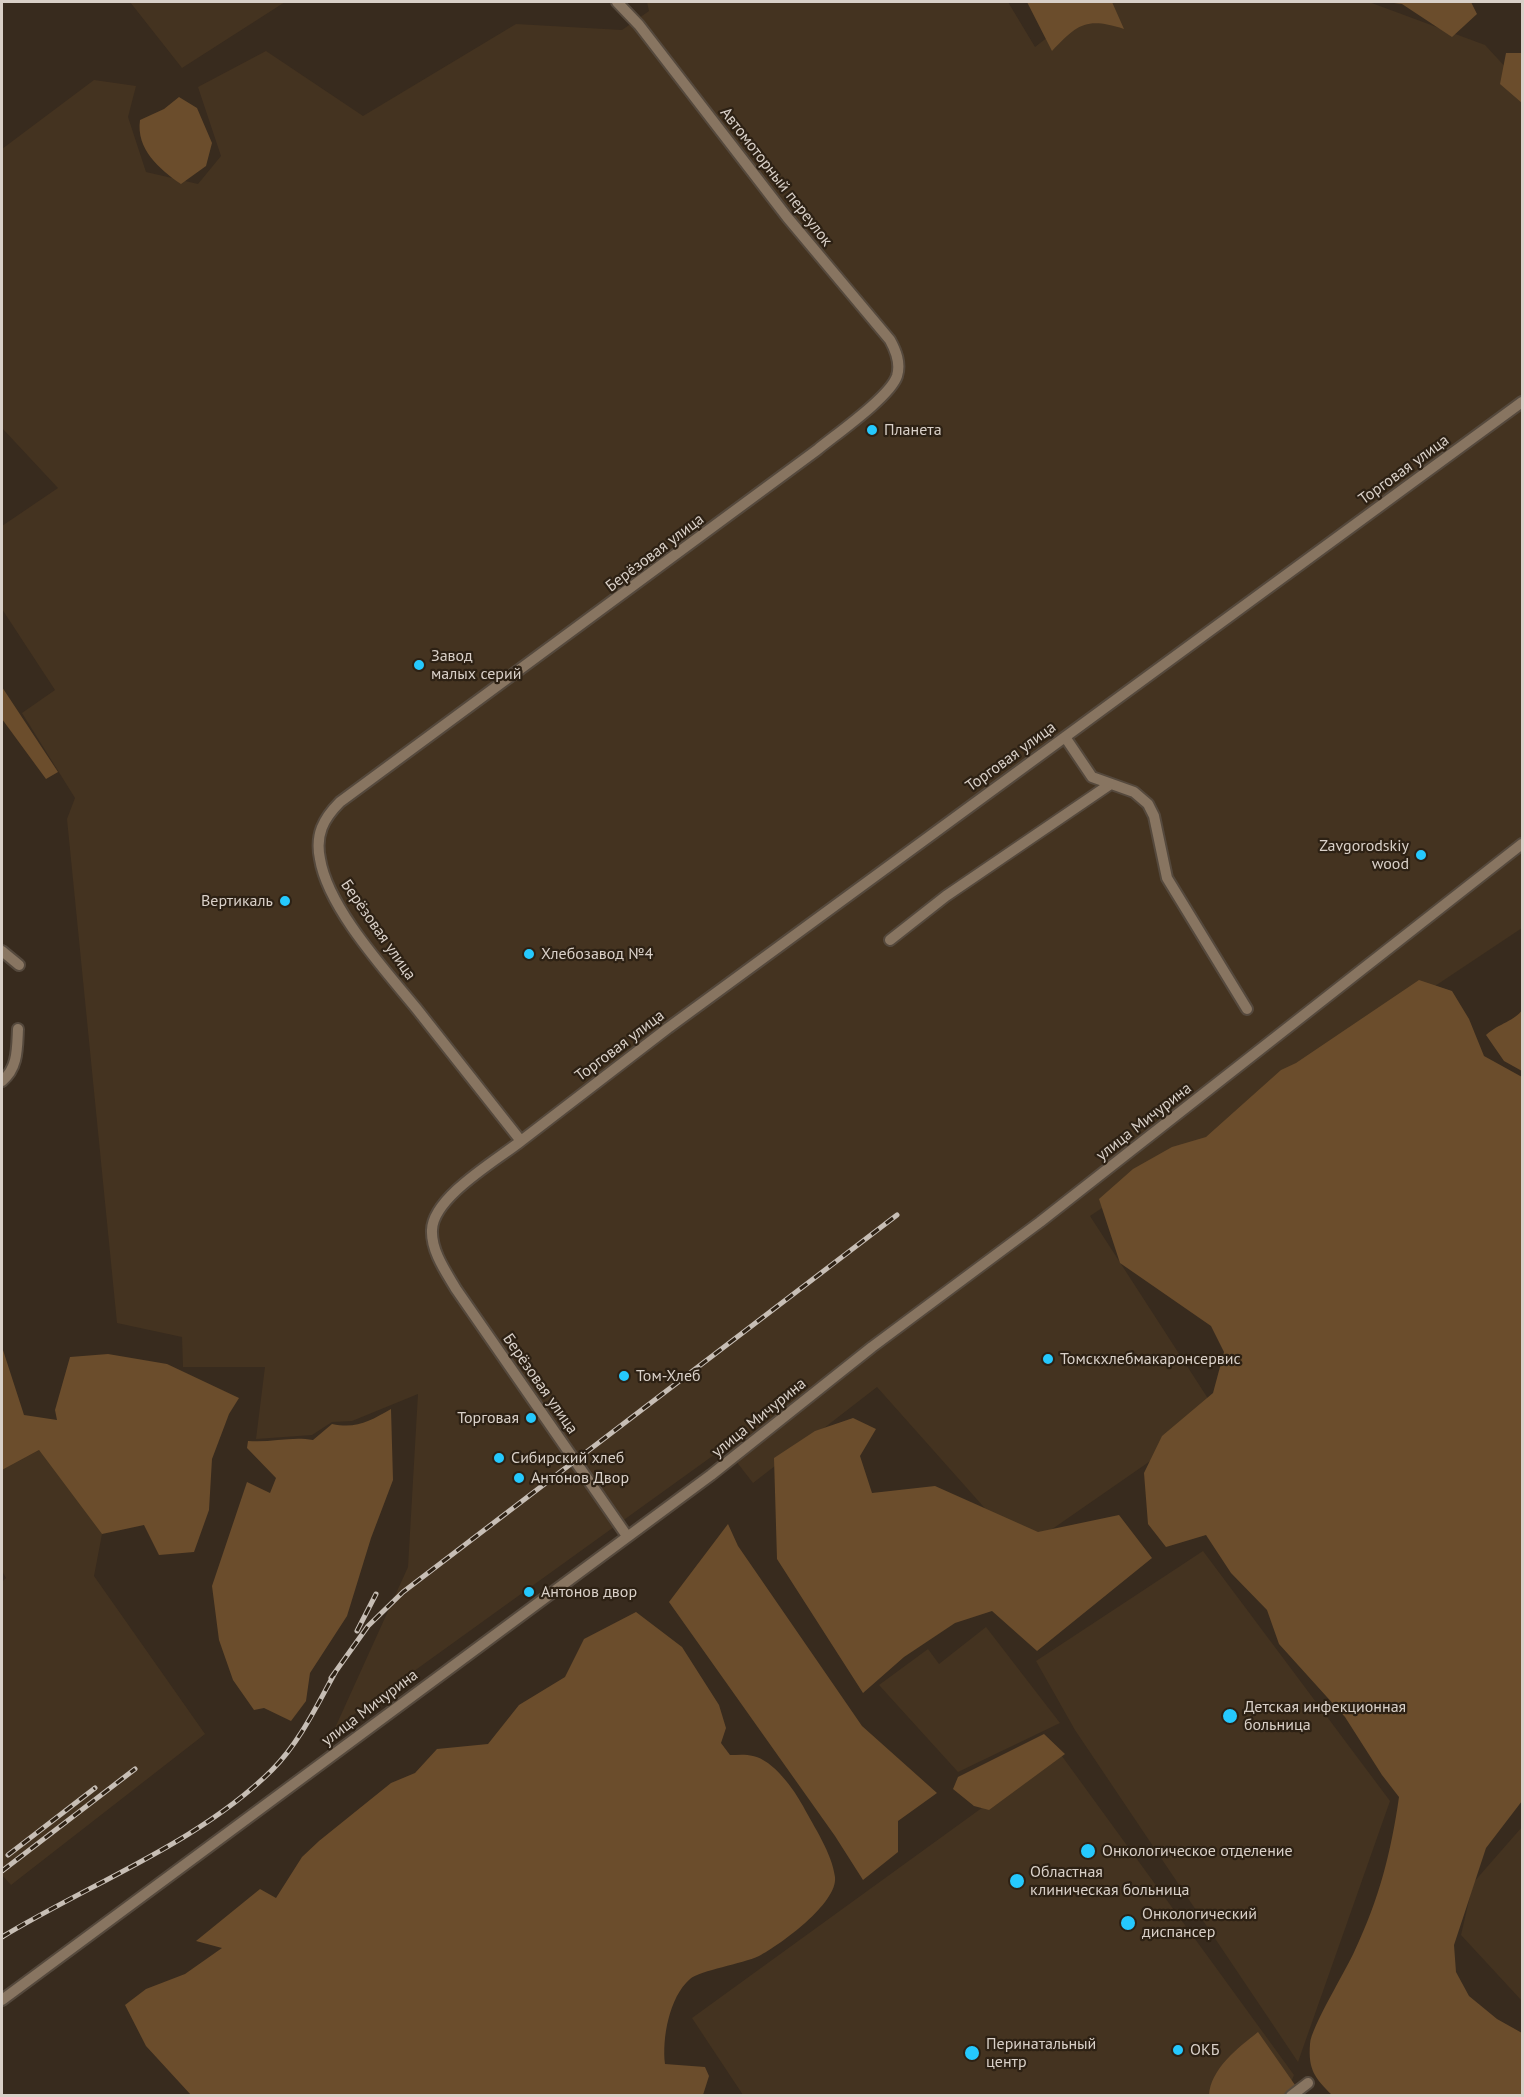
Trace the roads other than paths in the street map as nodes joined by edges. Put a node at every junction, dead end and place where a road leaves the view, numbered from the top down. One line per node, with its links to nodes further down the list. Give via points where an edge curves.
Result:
1 (617, 2): 2 (street, Автомоторный переулок, via 890,340 897,353)
2 (897, 376): 13 (street, Берёзовая улица, via 885,393 817,450 340,802 322,824 320,858 338,904 381,965)
3 (1522, 402): 4 (street, Торговая улица)
4 (1065, 737): 5 (street, via 1092,777); 13 (street, Торговая улица, via 668,1028)
5 (1109, 785): 7 (street, via 946,896); 10 (street, via 1134,792 1148,804 1167,878)
6 (1522, 844): 14 (street, улица Мичурина, via 1040,1222)
7 (890, 940)
8 (2, 951): 9 (street)
9 (19, 965)
10 (1247, 1009)
11 (18, 1029): 12 (street, via 15,1063)
12 (2, 1081)
13 (521, 1141): 14 (street, Берёзовая улица, via 445,1200 435,1216 434,1242 456,1289)
14 (627, 1536): 15 (street, улица Мичурина)
15 (2, 2000)
16 (1308, 2083): 17 (street)
17 (1291, 2096)

